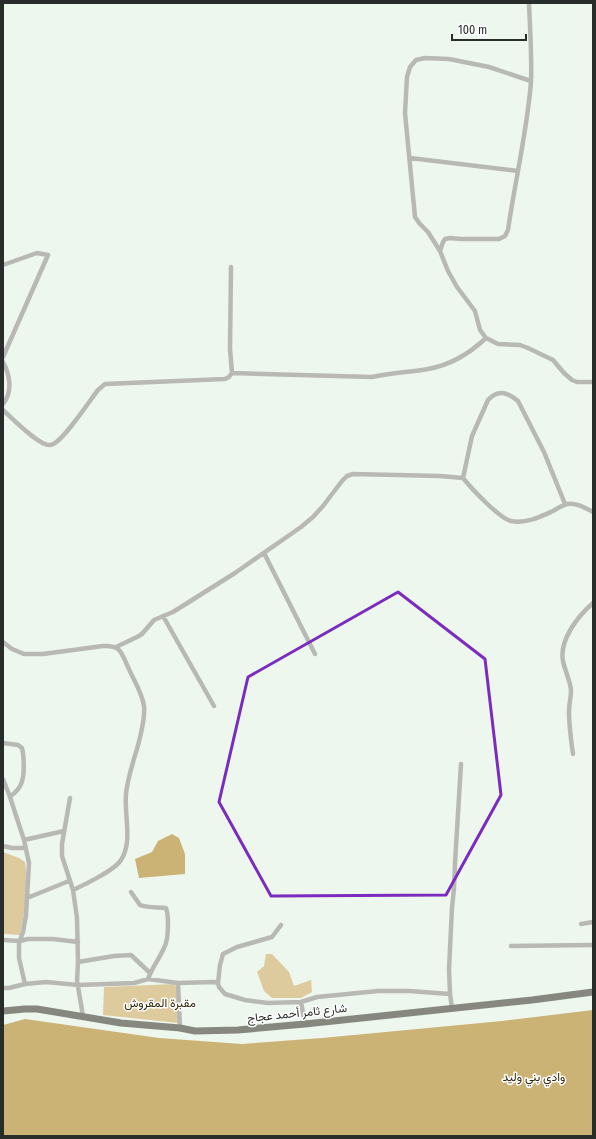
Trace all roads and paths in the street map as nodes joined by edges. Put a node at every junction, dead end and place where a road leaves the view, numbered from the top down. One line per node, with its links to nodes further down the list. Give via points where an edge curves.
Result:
1 (529, 3): 2 (street)
2 (531, 81): 3 (street, via 489,66 438,58 416,60 410,67 407,77 406,113); 4 (street)
3 (410, 158): 4 (street); 5 (street, via 415,216)
4 (518, 171): 5 (street, via 505,236 500,239 445,239)
5 (440, 251): 8 (street, via 448,271 475,311 480,330)
6 (3, 265): 9 (street, via 38,253 48,255)
7 (231, 267): 11 (street)
8 (486, 338): 11 (street, via 458,359 429,369 372,376); 12 (street, via 498,344 528,348 553,360 572,380)
9 (3, 357)
10 (3, 362): 13 (street, via 7,370 9,392)
11 (232, 373): 14 (street, via 225,379 105,384 63,436 50,445 40,442)
12 (593, 382)
13 (3, 404)
14 (3, 410)
15 (463, 478): 16 (street, via 481,498 510,521 533,519); 16 (street, via 472,436 482,411 492,396 504,393 518,401 544,452); 18 (street, via 353,474 342,481 313,517)
16 (565, 504): 17 (street, via 574,504)
17 (593, 512)
18 (264, 553): 20 (street, via 174,612); 23 (street)
19 (593, 603): 26 (street, via 577,620 563,647 563,660 571,690)
20 (163, 616): 22 (street, via 152,622 137,637); 24 (street)
21 (3, 642): 22 (street, via 24,654)
22 (116, 647): 36 (street, via 121,652 142,698 144,712 126,794 126,844 124,855 118,864 93,881)
23 (315, 654)
24 (214, 706)
25 (3, 743): 29 (street, via 18,745 24,753 23,780 18,790)
26 (573, 754)
27 (461, 764): 56 (street, via 454,864)
28 (3, 779): 29 (street)
29 (10, 797): 32 (street)
30 (70, 798): 31 (street)
31 (64, 831): 32 (street); 35 (street, via 62,856)
32 (24, 840): 34 (street)
33 (3, 846): 34 (street)
34 (25, 848): 38 (street, via 29,868)
35 (70, 881): 36 (street); 38 (street)
36 (73, 890): 44 (street)
37 (131, 892): 48 (street, via 140,905 166,908 168,912 168,938)
38 (27, 898): 43 (street, via 24,929)
39 (593, 922): 40 (street)
40 (581, 924)
41 (281, 925): 51 (street, via 272,937 237,947 223,954)
42 (3, 940): 43 (street)
43 (20, 941): 44 (street, via 40,939); 52 (street, via 19,958)
44 (78, 942): 47 (street)
45 (593, 945): 46 (street)
46 (511, 946)
47 (78, 962): 48 (street, via 131,955); 53 (street)
48 (150, 973): 49 (street)
49 (148, 980): 50 (street); 53 (street)
50 (178, 983): 51 (street); 62 (street)
51 (218, 983): 57 (street, via 225,994 245,1000 268,1003)
52 (25, 984): 53 (street, via 46,982); 54 (street)
53 (78, 985): 60 (street)
54 (3, 988)
55 (593, 992): 58 (main road, شارع ثامر أحمد عجاج)
56 (450, 994): 57 (street, via 378,991 317,997); 58 (street)
57 (301, 1002): 61 (street)
58 (452, 1008): 61 (main road, شارع ثامر أحمد عجاج)
59 (3, 1011): 60 (main road, شارع ثامر أحمد عجاج, via 37,1009)
60 (83, 1016): 62 (main road, شارع ثامر أحمد عجاج, via 121,1023)
61 (305, 1024): 62 (main road, شارع ثامر أحمد عجاج, via 238,1030 195,1031)
62 (180, 1028)

